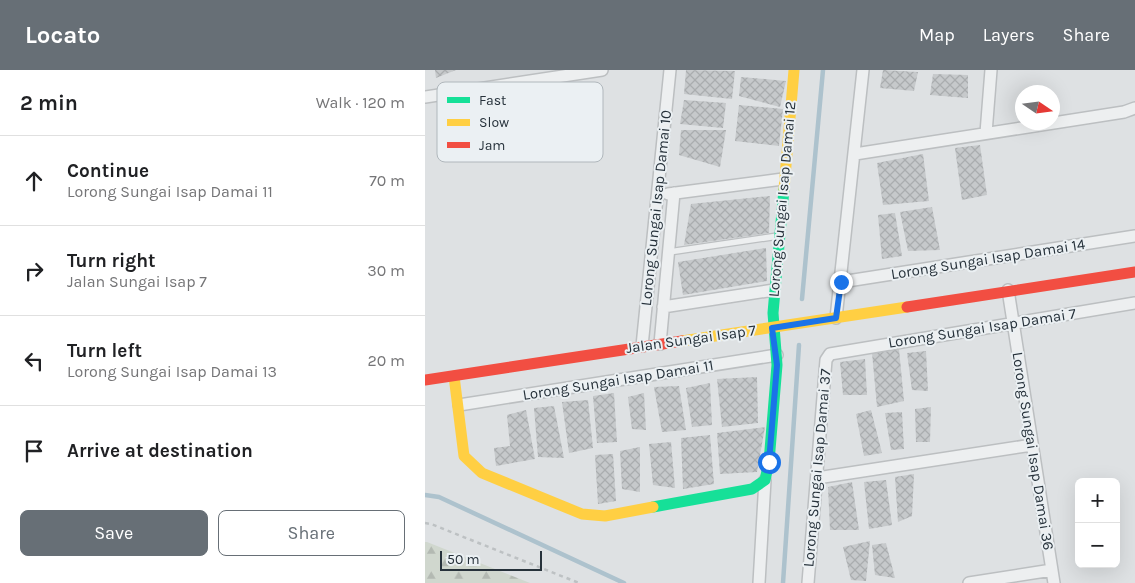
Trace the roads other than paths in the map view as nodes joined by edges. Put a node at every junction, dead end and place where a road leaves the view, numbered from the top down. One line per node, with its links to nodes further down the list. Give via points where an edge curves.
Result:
1 (603, 70): 6 (street)
2 (670, 70): 12 (street, Lorong Sungai Isap Damai 10)
3 (794, 70): 10 (street, Lorong Sungai Isap Damai 12)
4 (863, 70): 9 (street)
5 (991, 70): 8 (street)
6 (524, 82)
7 (1135, 108): 8 (street)
8 (986, 133): 9 (street)
9 (855, 154): 17 (street)
10 (783, 179): 11 (street); 13 (street, Lorong Sungai Isap Damai 12)
11 (674, 194): 12 (street); 15 (street)
12 (657, 196): 26 (street, Lorong Sungai Isap Damai 10)
13 (779, 236): 15 (lane); 18 (street, Lorong Sungai Isap Damai 12)
14 (1135, 236): 17 (street, Lorong Sungai Isap Damai 14)
15 (669, 252): 21 (street)
16 (1135, 272): 19 (street, Jalan Sungai Isap 7)
17 (841, 282): 22 (street)
18 (774, 290): 21 (street); 24 (street, Lorong Sungai Isap Damai 12)
19 (1008, 290): 22 (street, Jalan Sungai Isap 7); 23 (street, Lorong Sungai Isap Damai 36)
20 (1135, 303): 23 (street, Lorong Sungai Isap Damai 7)
21 (663, 307): 25 (street)
22 (836, 318): 24 (street, Jalan Sungai Isap 7)
23 (1012, 322): 27 (street, Lorong Sungai Isap Damai 7); 32 (street, Lorong Sungai Isap Damai 36)
24 (772, 328): 25 (street, Jalan Sungai Isap 7); 28 (street)
25 (660, 344): 26 (street, Jalan Sungai Isap 7)
26 (642, 346): 29 (street, Jalan Sungai Isap 7)
27 (830, 354): 33 (street, Lorong Sungai Isap Damai 37, via 826,360)
28 (777, 355): 31 (street, Lorong Sungai Isap Damai 11); 34 (street)
29 (454, 376): 30 (street, Jalan Sungai Isap 7); 31 (street)
30 (425, 380)
31 (459, 406): 34 (street, via 464,456 474,468 583,514 605,516 752,489)
32 (1032, 444): 33 (street); 35 (street, Lorong Sungai Isap Damai 36)
33 (817, 478): 37 (street, Lorong Sungai Isap Damai 37)
34 (765, 480): 36 (street)
35 (1052, 570): 38 (street); 39 (street, Lorong Sungai Isap Damai 36)
36 (759, 583)
37 (807, 583)
38 (969, 583)
39 (1054, 583)

